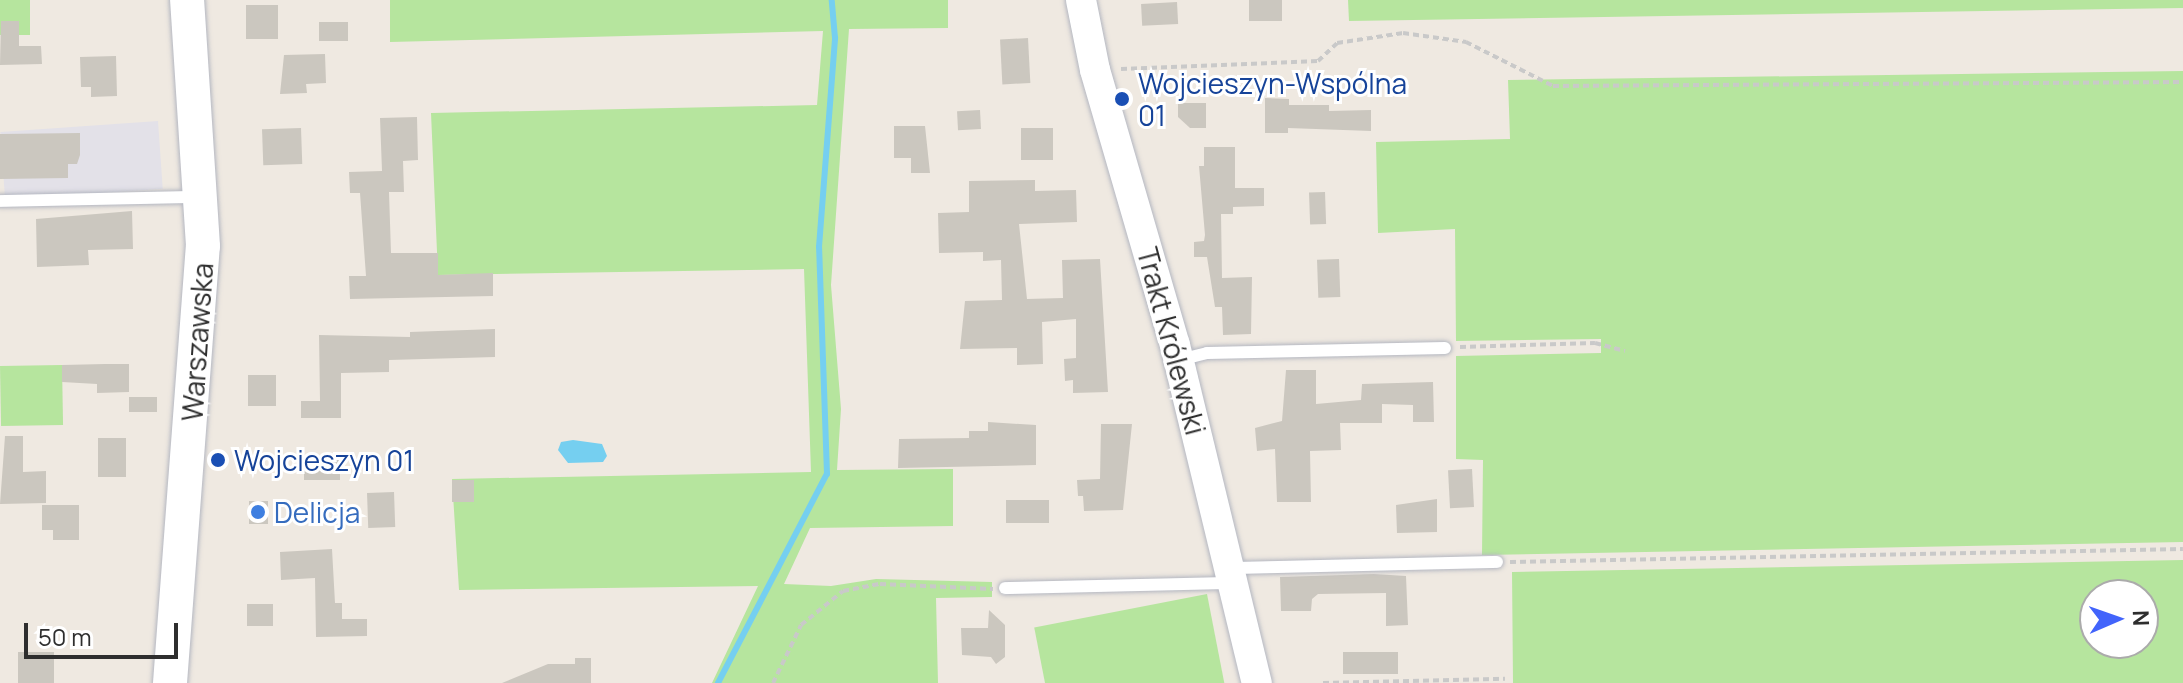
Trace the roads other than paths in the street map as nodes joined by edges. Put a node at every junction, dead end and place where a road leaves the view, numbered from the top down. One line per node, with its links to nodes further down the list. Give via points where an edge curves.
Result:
1 (187, 0): 3 (main road, Warszawska)
2 (1081, 0): 6 (street, Trakt Królewski, via 1095,70)
3 (204, 197): 4 (lane); 10 (main road, Warszawska)
4 (0, 201)
5 (1445, 348): 6 (lane, via 1207,353)
6 (1179, 360): 8 (street, Trakt Królewski)
7 (1497, 562): 8 (lane)
8 (1229, 575): 9 (lane); 11 (street, Trakt Królewski)
9 (1005, 588)
10 (170, 683)
11 (1257, 683)

